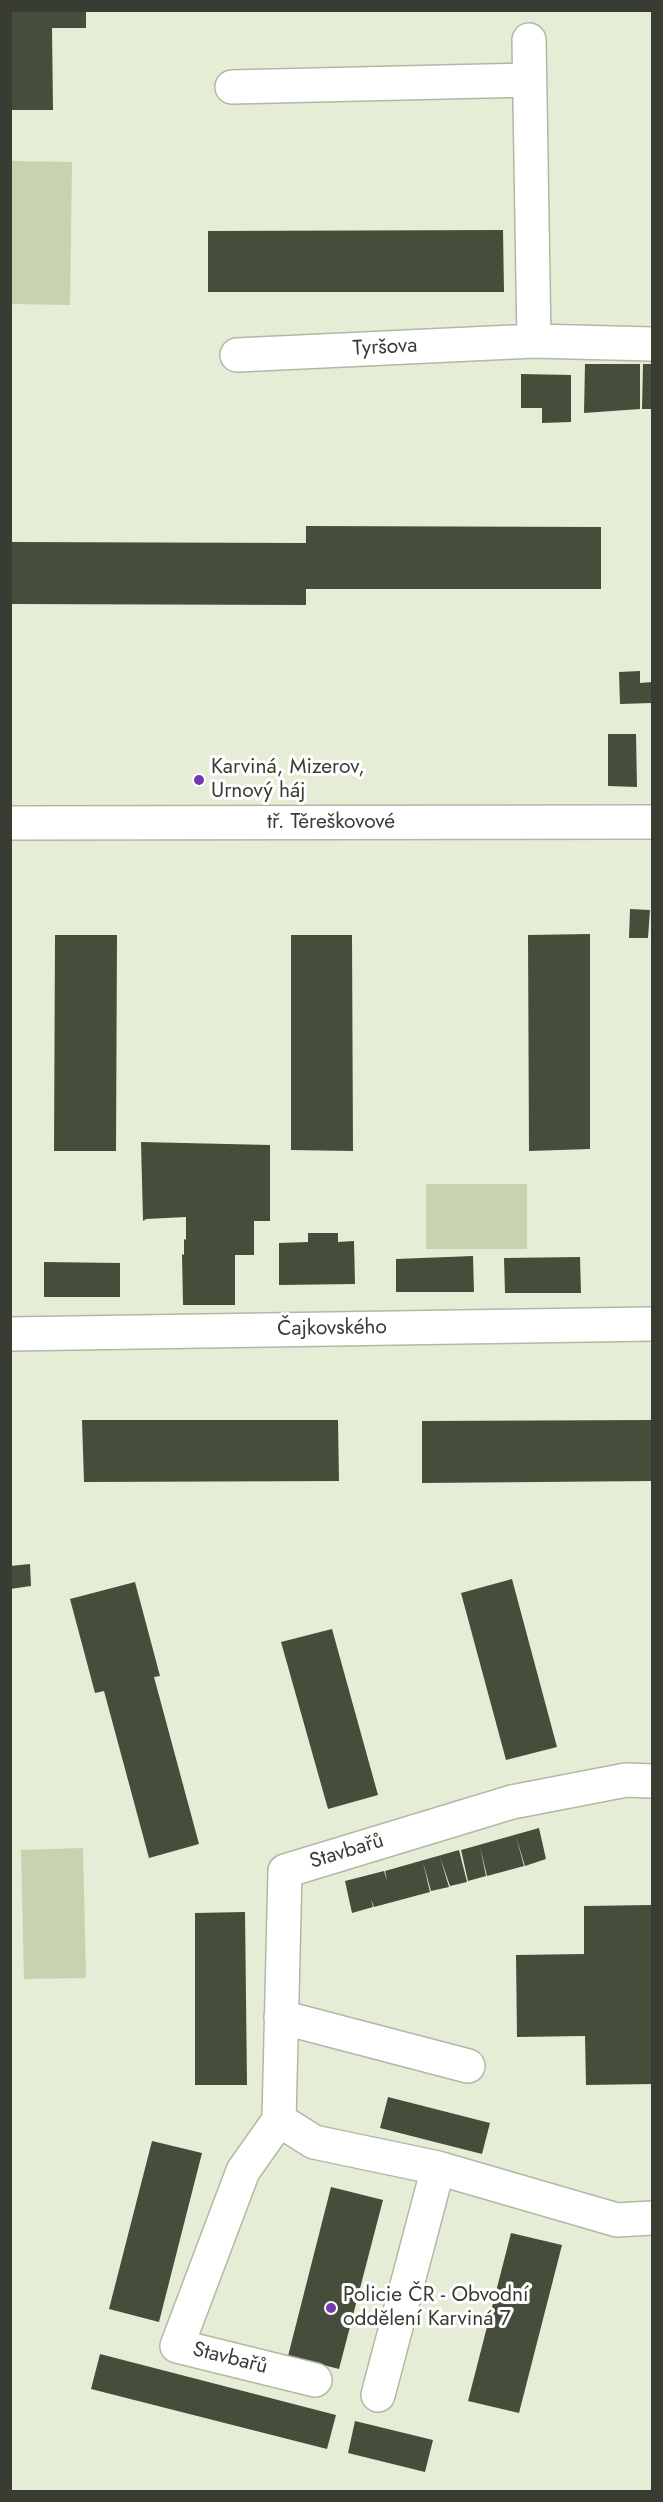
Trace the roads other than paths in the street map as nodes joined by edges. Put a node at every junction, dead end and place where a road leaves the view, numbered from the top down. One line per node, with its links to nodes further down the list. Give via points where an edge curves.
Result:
1 (529, 40): 2 (street)
2 (528, 80): 3 (street); 4 (street)
3 (232, 87)
4 (534, 341): 5 (street, Tyršova); 6 (street, Tyršova)
5 (652, 344)
6 (237, 355)
7 (652, 822): 8 (street, tř. Těreškovové)
8 (10, 823)
9 (652, 1324): 10 (street, Čajkovského)
10 (10, 1334)
11 (652, 1780): 12 (street, Stavbařů, via 626,1780 512,1802 285,1871)
12 (281, 2017): 13 (street); 14 (street, Stavbařů)
13 (468, 2066)
14 (279, 2120): 15 (street, via 314,2142); 17 (street, Stavbařů, via 243,2171 177,2346)
15 (438, 2168): 16 (street, via 617,2220); 18 (street)
16 (652, 2218)
17 (315, 2380)
18 (378, 2395)

